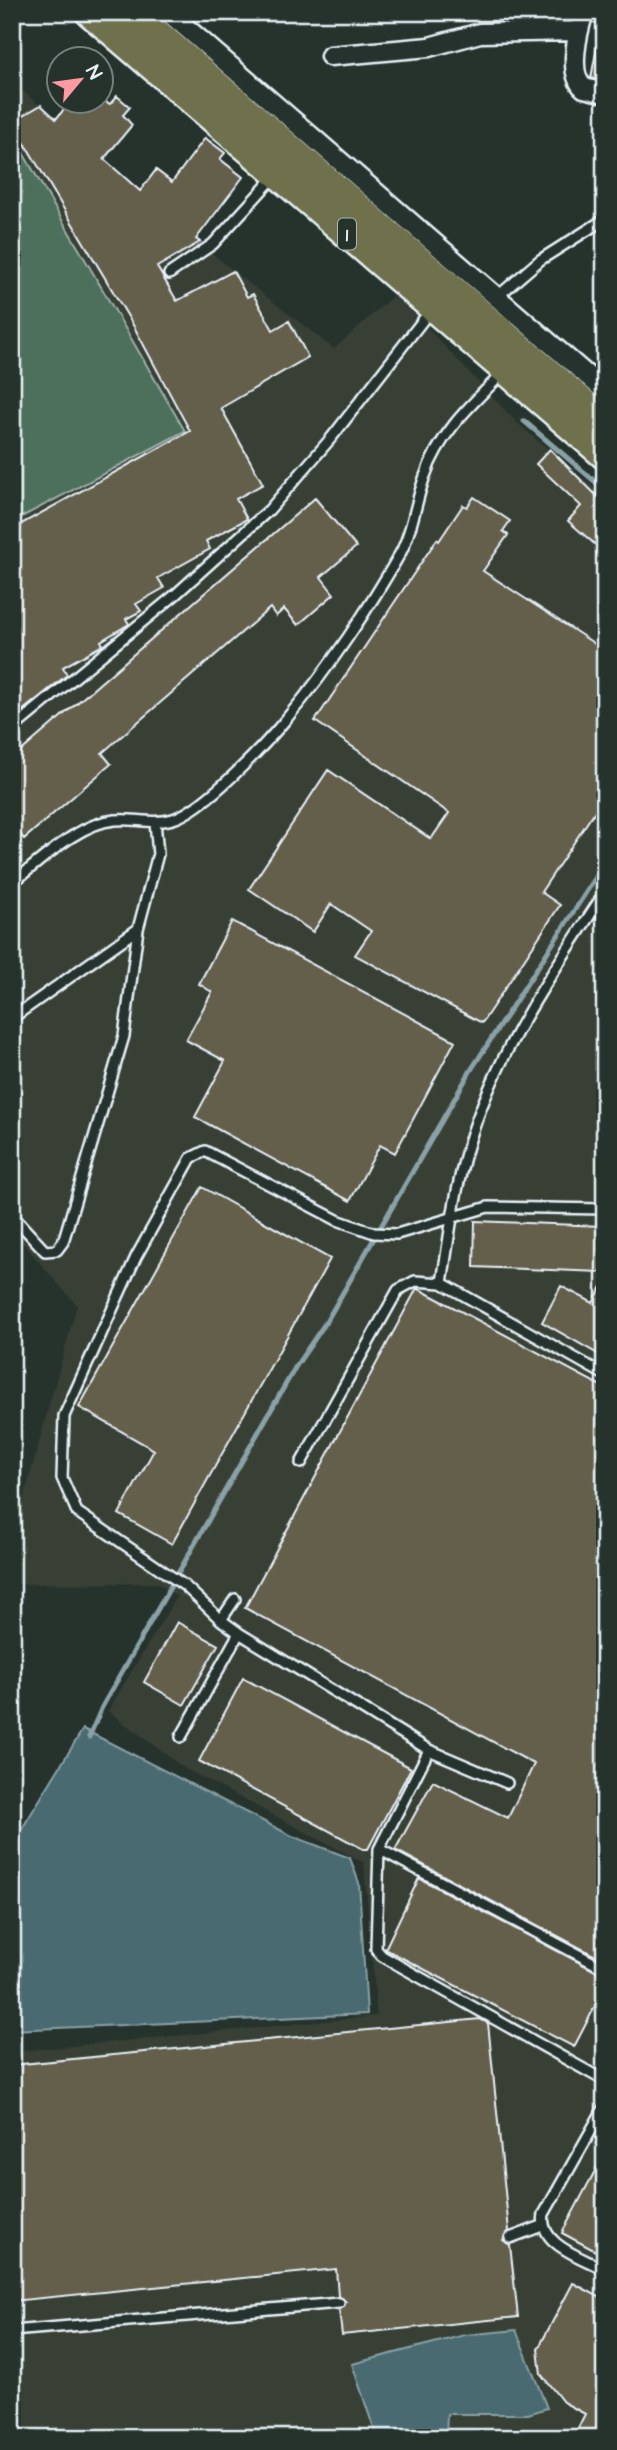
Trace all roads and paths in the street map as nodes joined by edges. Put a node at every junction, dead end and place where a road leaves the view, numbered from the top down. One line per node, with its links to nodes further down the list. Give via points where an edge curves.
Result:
1 (90, 12): 10 (highway, 1)
2 (584, 12): 7 (street)
3 (596, 12): 5 (street)
4 (136, 13): 6 (highway, 1)
5 (605, 14)
6 (175, 23): 10 (highway, 1); 14 (street)
7 (572, 31): 8 (street, via 480,33 429,47); 9 (street, via 579,84)
8 (330, 56)
9 (605, 93)
10 (238, 123): 11 (highway, 1); 18 (highway, 1)
11 (276, 175): 13 (lane, via 213,244); 15 (highway, 1)
12 (605, 219): 14 (lane, via 540,260)
13 (169, 274)
14 (497, 297): 17 (street)
15 (433, 307): 16 (highway, 1); 20 (lane, via 269,510 175,595)
16 (506, 370): 19 (highway, 1); 21 (lane, via 458,417 439,444 402,549 349,634 287,718 202,803 175,818)
17 (605, 391)
18 (605, 422)
19 (605, 455)
20 (12, 729)
21 (155, 822): 22 (lane, via 114,820 88,829); 24 (lane, via 158,854)
22 (12, 883)
23 (605, 891): 28 (lane, via 523,1020 492,1081 468,1146)
24 (138, 929): 25 (lane); 27 (lane, via 124,1036 68,1231 57,1250 45,1251)
25 (12, 1018)
26 (605, 1209): 28 (lane, via 488,1207)
27 (12, 1215)
28 (453, 1216): 29 (lane); 33 (lane, via 397,1234 374,1233 337,1220 205,1151 191,1158 136,1257 64,1416 62,1478 78,1512 185,1586)
29 (442, 1283): 30 (lane); 31 (lane, via 415,1281 398,1290)
30 (605, 1374)
31 (301, 1463)
32 (235, 1599): 33 (lane)
33 (221, 1620): 34 (lane)
34 (239, 1633): 35 (lane); 36 (lane)
35 (181, 1737)
36 (429, 1750): 37 (lane); 38 (lane)
37 (507, 1783)
38 (379, 1849): 39 (lane); 40 (lane, via 378,1953)
39 (605, 1969)
40 (605, 2081)
41 (605, 2106): 42 (lane, via 544,2214)
42 (542, 2226): 43 (lane); 44 (lane, via 548,2238)
43 (510, 2238)
44 (605, 2270)
45 (339, 2303): 46 (lane)
46 (12, 2330)

